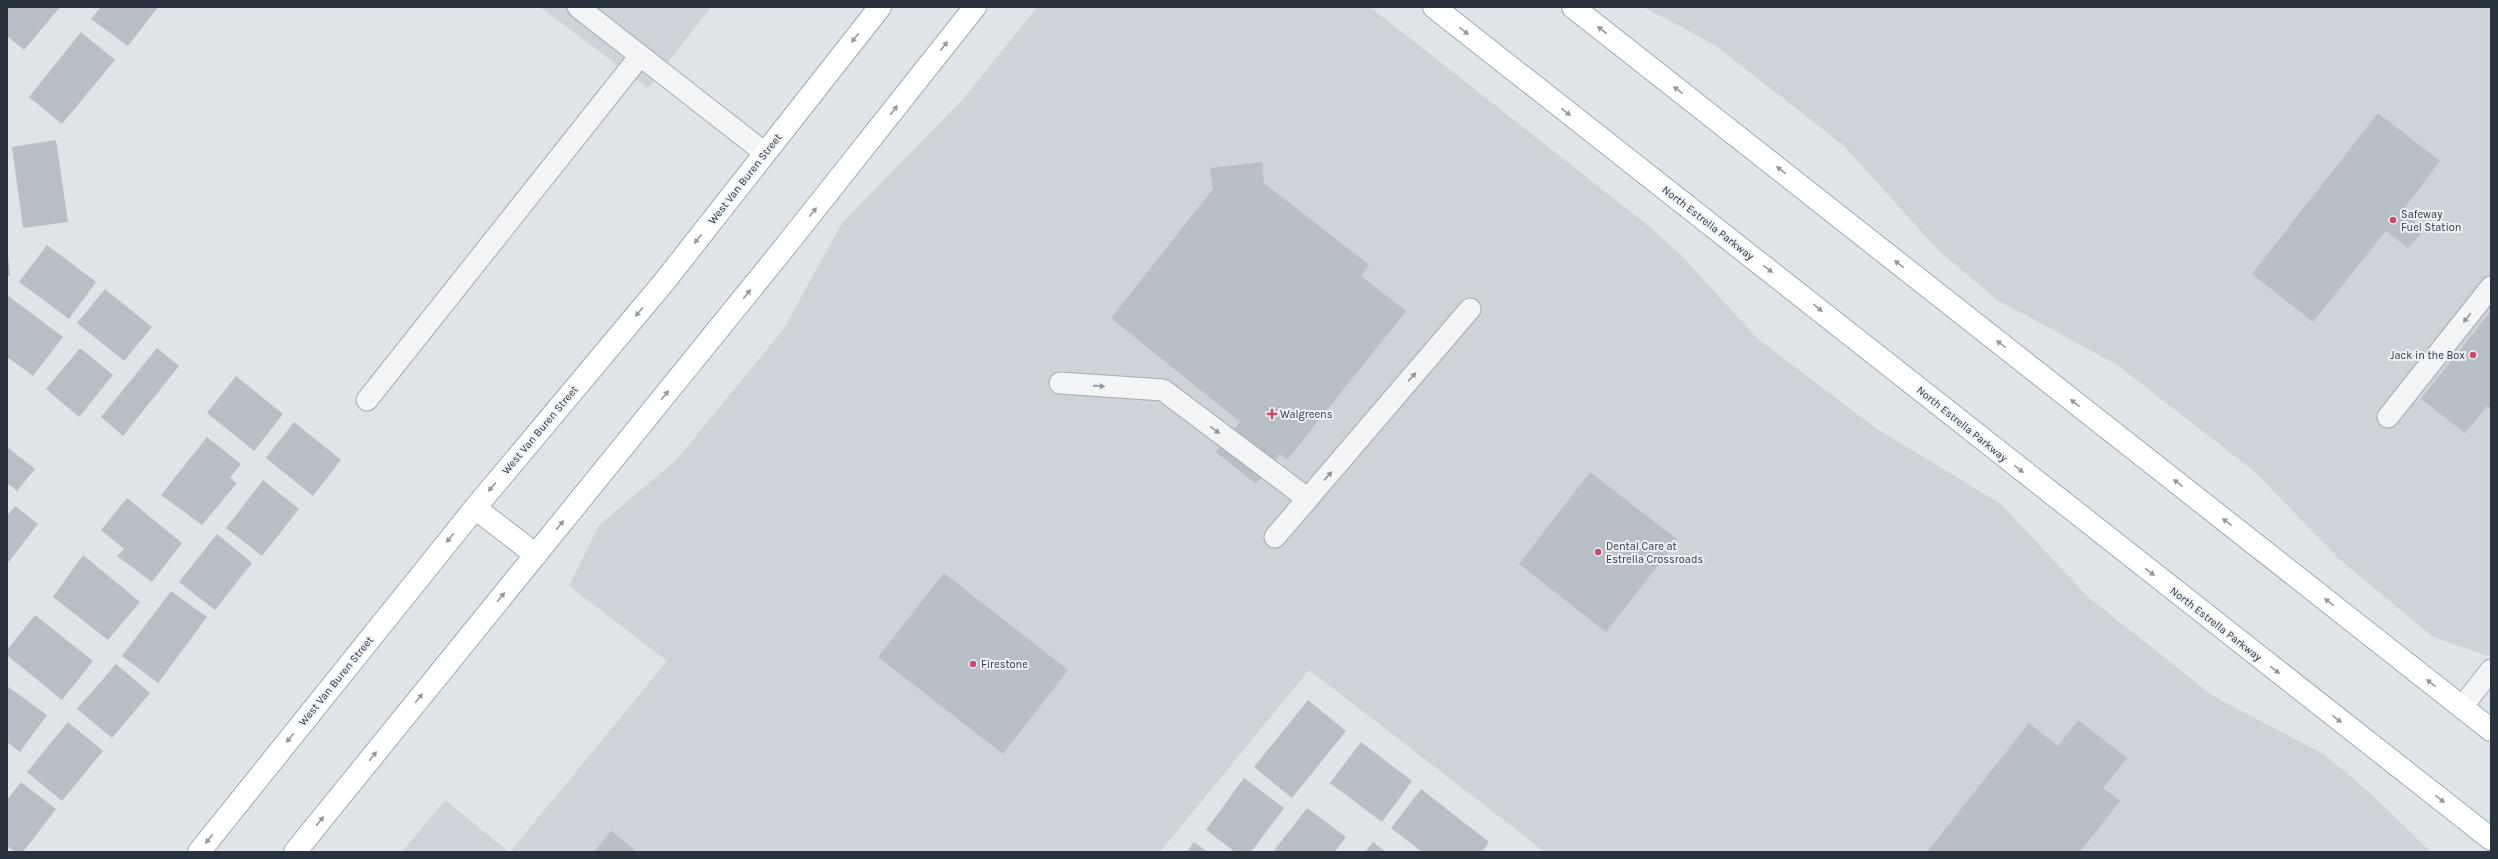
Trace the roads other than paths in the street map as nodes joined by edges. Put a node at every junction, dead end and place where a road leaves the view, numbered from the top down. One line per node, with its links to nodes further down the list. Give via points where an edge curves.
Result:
1 (578, 7): 6 (lane)
2 (880, 7): 7 (main road, West Van Buren Street, one-way to 7)
3 (975, 7): 16 (main road, one-way to 3)
4 (1434, 7): 20 (main road, North Estrella Parkway, one-way to 20)
5 (1573, 7): 18 (main road, one-way to 5)
6 (640, 56): 7 (lane); 11 (lane)
7 (765, 153): 14 (main road, West Van Buren Street, one-way to 14, via 664,282)
8 (2491, 287): 12 (lane, one-way to 12)
9 (1470, 309): 13 (lane, one-way to 9)
10 (1060, 383): 13 (lane, one-way to 13, via 1163,390)
11 (367, 400)
12 (2388, 417)
13 (1308, 499): 15 (lane)
14 (475, 508): 16 (main road); 21 (main road, West Van Buren Street, one-way to 21)
15 (1275, 537)
16 (536, 555): 22 (main road, one-way to 16)
17 (2491, 670): 18 (lane)
18 (2462, 707): 19 (main road)
19 (2491, 730)
20 (2491, 839)
21 (199, 852)
22 (295, 852)

